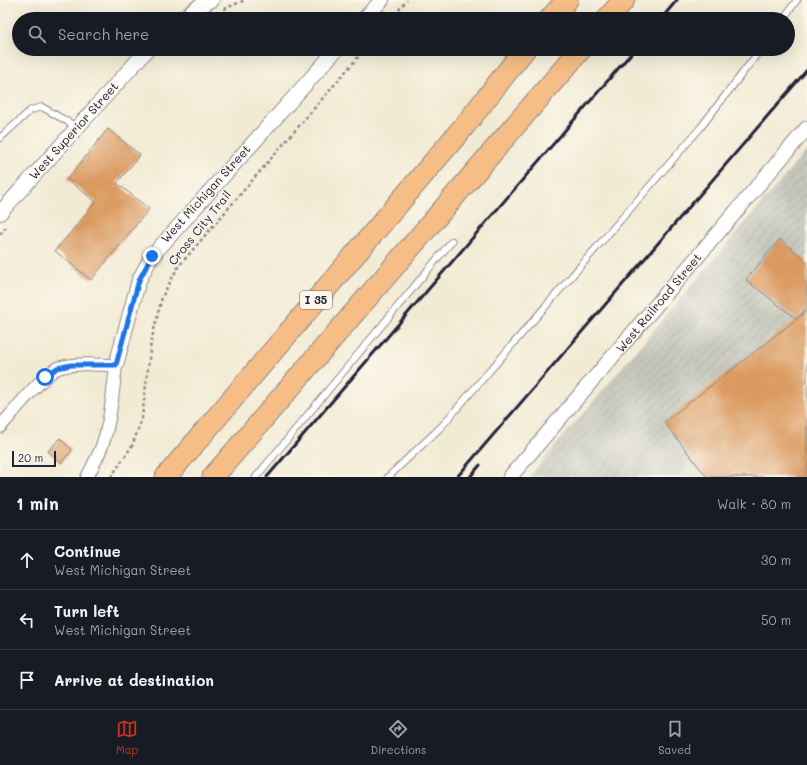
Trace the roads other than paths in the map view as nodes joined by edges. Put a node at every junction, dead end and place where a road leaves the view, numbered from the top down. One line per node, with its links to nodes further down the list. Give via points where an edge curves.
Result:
1 (212, 0): 6 (street)
2 (567, 0): 8 (highway)
3 (624, 0): 9 (highway)
4 (797, 0): 10 (lane)
5 (381, 1): 7 (street)
6 (191, 12)
7 (371, 12)
8 (556, 12)
9 (614, 12)
10 (788, 12)
11 (142, 56): 16 (street, West Superior Street)
12 (331, 56): 21 (street, West Michigan Street, via 152,256 139,280)
13 (519, 56): 24 (highway, I 35, via 466,124)
14 (575, 56): 25 (highway)
15 (756, 56): 27 (lane, via 701,127 441,427)
16 (77, 128): 18 (lane, via 42,107 31,110); 19 (street, West Superior Street)
17 (807, 128): 28 (street, West Railroad Street)
18 (0, 138)
19 (0, 213)
20 (452, 241): 26 (lane)
21 (116, 365): 22 (street, via 71,365 57,368 45,377); 23 (street, via 103,442)
22 (0, 427)
23 (87, 477)
24 (166, 477)
25 (213, 477)
26 (256, 477)
27 (388, 477)
28 (510, 477)

